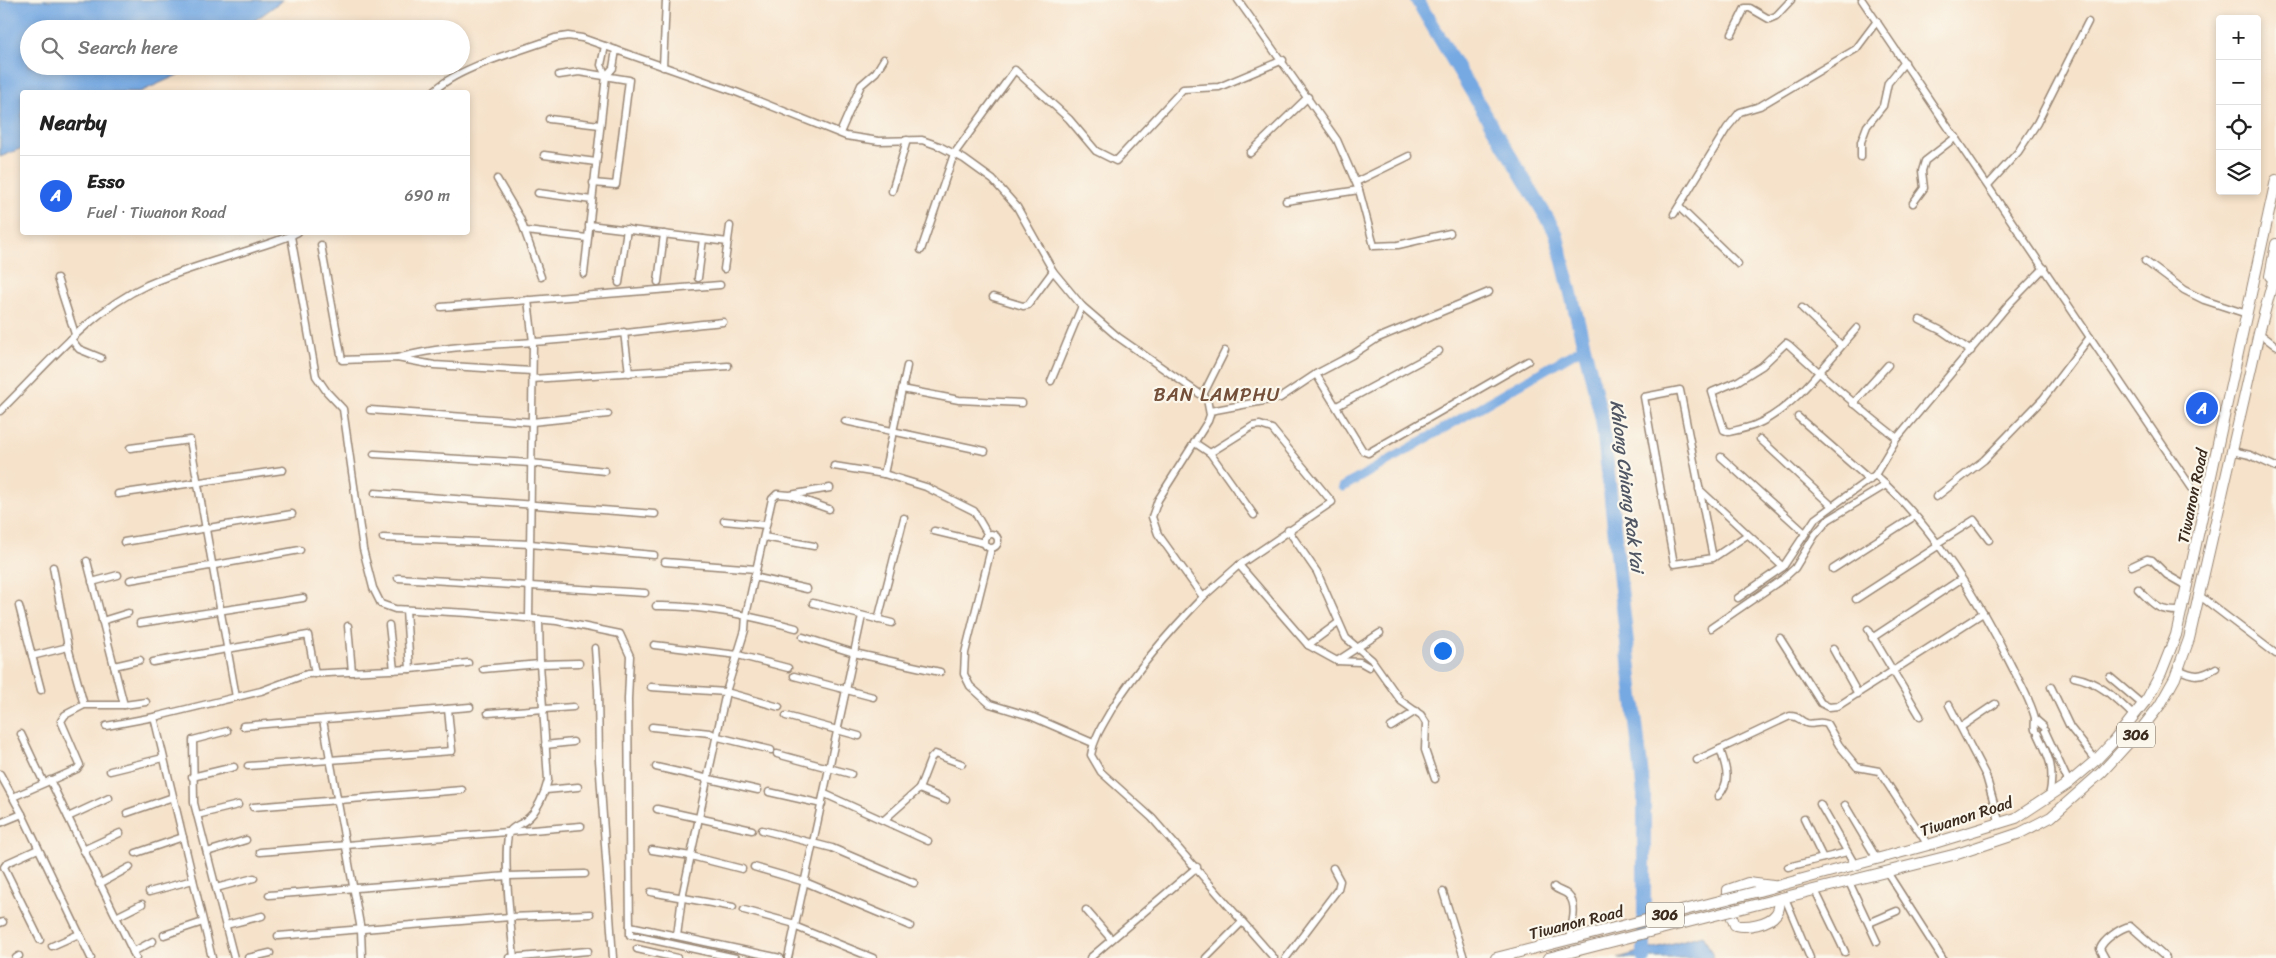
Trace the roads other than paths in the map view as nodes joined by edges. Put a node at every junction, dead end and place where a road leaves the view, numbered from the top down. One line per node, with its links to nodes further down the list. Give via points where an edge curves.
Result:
1 (666, 0): 13 (street)
2 (1238, 0): 11 (street)
3 (1791, 0): 7 (street, via 1769,19 1745,8)
4 (1862, 0): 5 (street)
5 (1877, 21): 12 (street); 42 (street, via 1856,49 1760,106 1740,112)
6 (2088, 22): 35 (street, via 2037,123 2018,152)
7 (1732, 34)
8 (605, 46): 9 (street); 14 (street, via 582,38 555,38); 17 (street, via 601,65)
9 (616, 50): 13 (street); 17 (street, via 613,68)
10 (884, 59): 22 (street, via 876,72 861,85)
11 (1282, 60): 19 (street); 26 (street, via 1219,88 1184,89 1116,161 1096,151 1069,119 1015,70)
12 (1905, 62): 23 (street); 29 (street, via 1888,83 1883,106 1867,126 1860,149)
13 (663, 67): 22 (street, via 753,98)
14 (470, 69)
15 (457, 75): 18 (street)
16 (559, 75): 17 (street, via 579,72)
17 (606, 76): 21 (street); 34 (street, via 629,80 616,185)
18 (435, 90)
19 (1308, 97): 25 (street); 33 (street, via 1337,140)
20 (549, 118): 21 (street)
21 (600, 125): 30 (street)
22 (840, 134): 24 (street, via 873,140)
23 (1956, 137): 35 (street); 41 (street, via 1925,161 1922,170 1924,188)
24 (907, 140): 26 (street, via 922,140); 37 (street)
25 (1250, 153)
26 (954, 154): 56 (street); 62 (street, via 994,180 1011,200)
27 (544, 155): 30 (street)
28 (1409, 156): 33 (street)
29 (1861, 157)
30 (596, 162): 34 (street)
31 (497, 179): 47 (street)
32 (2276, 180): 76 (main road, Tiwanon Road / 306)
33 (1356, 182): 36 (street)
34 (593, 183): 39 (street)
35 (1988, 185): 59 (street)
36 (1359, 190): 40 (street); 48 (street, via 1376,247)
37 (892, 192)
38 (538, 193): 39 (street)
39 (592, 200): 44 (street)
40 (1286, 201)
41 (1913, 203)
42 (1679, 207): 43 (street); 58 (street)
43 (1674, 214)
44 (589, 224): 46 (street); 51 (street)
45 (730, 226): 53 (street)
46 (627, 229): 49 (street); 68 (street)
47 (526, 231): 51 (street); 64 (street)
48 (1450, 233)
49 (664, 234): 52 (street); 67 (street)
50 (292, 236): 82 (street, via 146,286); 195 (street, via 316,376 343,409 363,549 373,588 381,604)
51 (587, 238): 63 (street)
52 (703, 239): 53 (street); 66 (street)
53 (728, 242): 60 (street)
54 (2276, 244): 81 (main road, 306)
55 (321, 245): 91 (street, via 342,360)
56 (921, 250)
57 (2145, 261): 76 (street, via 2184,290)
58 (1738, 264)
59 (2044, 268): 83 (street); 88 (street)
60 (724, 269)
61 (2276, 269): 81 (main road, Tiwanon Road / 306)
62 (1053, 271): 71 (street, via 1028,305 1022,306); 73 (street)
63 (584, 274)
64 (541, 276)
65 (57, 278): 82 (street)
66 (698, 278)
67 (658, 282)
68 (619, 283)
69 (720, 285): 72 (street)
70 (1489, 292): 98 (street, via 1378,338)
71 (994, 296)
72 (528, 300): 74 (street); 84 (street)
73 (1082, 306): 100 (street); 102 (street, via 1120,339)
74 (441, 307)
75 (1802, 308): 85 (street)
76 (2247, 314): 140 (main road, Tiwanon Road / 306)
77 (1920, 320): 88 (street, via 1942,330)
78 (723, 322): 80 (street)
79 (1856, 328): 85 (street)
80 (624, 332): 84 (street); 96 (street)
81 (2259, 333): 86 (street); 119 (main road, Tiwanon Road / 306)
82 (73, 336): 90 (street, via 79,349); 106 (street)
83 (2090, 338): 137 (street, via 2044,399 1984,460); 140 (street)
84 (533, 342): 91 (street, via 470,344); 99 (street)
85 (1841, 345): 97 (street)
86 (2276, 346)
87 (1439, 351): 105 (street)
88 (1971, 351): 114 (street)
89 (1225, 352): 102 (street)
90 (100, 358)
91 (397, 358): 99 (street)
92 (1528, 361): 105 (street, via 1368,453 1363,451)
93 (1888, 365): 104 (street)
94 (728, 366): 96 (street)
95 (906, 366): 101 (street)
96 (629, 372): 99 (street)
97 (1818, 372): 97 (street, via 1784,344 1762,366 1712,392 1724,430 1729,432 1757,424 1789,404); 104 (street)
98 (1316, 374): 105 (street); 108 (street, via 1280,398)
99 (532, 375): 112 (street)
100 (1051, 381)
101 (902, 389): 103 (street, via 959,400); 113 (street)
102 (1203, 395): 108 (street)
103 (1022, 403)
104 (1853, 404): 114 (street)
105 (1337, 406)
106 (0, 410)
107 (370, 410): 112 (street)
108 (1210, 411): 116 (street, via 1208,421)
109 (608, 414): 112 (street)
110 (1798, 417): 129 (street)
111 (845, 421): 113 (street)
112 (532, 422): 123 (street)
113 (893, 432): 118 (street); 128 (street)
114 (1897, 438): 129 (street)
115 (1760, 439): 139 (street)
116 (1195, 442): 120 (street); 188 (street, via 1158,500 1152,517 1158,534)
117 (130, 448): 130 (street, via 190,440)
118 (985, 451)
119 (2232, 451): 125 (street); 187 (main road, Tiwanon Road / 306)
120 (1210, 453): 144 (street); 150 (street, via 1252,426 1272,429 1332,502)
121 (374, 454): 123 (street)
122 (1721, 457): 152 (street)
123 (531, 463): 127 (street); 138 (street)
124 (834, 466): 128 (street)
125 (2276, 467)
126 (283, 470): 130 (street)
127 (605, 470)
128 (884, 474): 153 (street, via 926,487 966,505 980,518)
129 (1872, 478): 131 (street); 139 (street)
130 (198, 482): 135 (street); 149 (street)
131 (1886, 485): 145 (street); 212 (street, via 1828,520 1795,568)
132 (830, 488): 136 (street)
133 (1699, 489): 154 (street); 166 (street); 166 (street, via 1680,390 1644,397 1674,564)
134 (375, 493): 138 (street)
135 (118, 494)
136 (790, 495): 141 (street); 148 (street, via 774,496)
137 (1936, 497)
138 (531, 504): 143 (street); 160 (street)
139 (1832, 506): 152 (street, via 1814,519)
140 (2204, 506): 183 (main road, Tiwanon Road / 306)
141 (829, 509)
142 (292, 514): 149 (street)
143 (654, 514)
144 (1254, 515)
145 (1915, 516): 161 (street); 174 (street)
146 (904, 518): 204 (street)
147 (724, 522): 148 (street)
148 (766, 525): 155 (street)
149 (205, 528): 158 (street); 170 (street)
150 (1288, 530): 169 (street); 208 (street, via 1317,572)
151 (934, 531): 159 (street)
152 (1805, 534): 173 (street)
153 (988, 535): 159 (street); 163 (street, via 995,534 999,541 996,548)
154 (1747, 535): 166 (street); 173 (street)
155 (764, 537): 162 (street); 175 (street)
156 (383, 538): 160 (street)
157 (1989, 540): 161 (street, via 1974,520)
158 (124, 542)
159 (984, 542): 163 (street)
160 (530, 544): 165 (street); 182 (street)
161 (1937, 545): 179 (street); 191 (street)
162 (814, 546)
163 (991, 549): 288 (street, via 964,653 964,674 970,686 990,704 1033,717)
164 (300, 550): 170 (street)
165 (654, 555)
166 (1712, 558)
167 (87, 561): 181 (street)
168 (665, 562): 175 (street)
169 (1240, 564): 188 (street); 219 (street)
170 (212, 566): 180 (street); 196 (street)
171 (2132, 566): 183 (street, via 2152,560 2167,575)
172 (53, 567): 220 (street)
173 (1783, 568): 190 (street)
174 (1833, 568)
175 (756, 569): 177 (street)
176 (118, 575): 181 (street)
177 (754, 577): 184 (street); 200 (street)
178 (398, 578): 182 (street)
179 (1961, 579): 199 (street); 217 (street)
180 (130, 580)
181 (92, 582): 205 (street)
182 (530, 585): 186 (street); 202 (street)
183 (2188, 587): 197 (main road, Tiwanon Road / 306)
184 (807, 589)
185 (2138, 589): 197 (street, via 2160,609)
186 (645, 593)
187 (2200, 596): 226 (street); 241 (main road, Tiwanon Road / 306)
188 (1202, 597): 288 (street, via 1134,675)
189 (303, 598): 196 (street)
190 (1738, 598)
191 (1856, 599)
192 (813, 603): 201 (street)
193 (19, 606): 228 (street)
194 (656, 606): 200 (street)
195 (406, 610): 202 (street); 236 (street)
196 (220, 611): 206 (street); 223 (street)
197 (2182, 611): 263 (main road, Tiwanon Road / 306, via 2161,673)
198 (128, 613): 205 (street)
199 (1983, 613): 245 (street); 275 (street)
200 (746, 615): 211 (street); 227 (street)
201 (862, 616): 204 (street); 225 (street)
202 (529, 618): 203 (street)
203 (539, 619): 234 (street); 403 (street, via 614,632 623,638 630,656)
204 (878, 620): 207 (street)
205 (102, 621): 235 (street)
206 (140, 623)
207 (892, 623)
208 (1338, 623): 219 (street); 222 (street, via 1346,638)
209 (389, 624): 242 (street)
210 (348, 626): 243 (street)
211 (796, 628)
212 (1711, 628)
213 (1868, 629): 217 (street)
214 (1380, 633): 222 (street)
215 (802, 637): 225 (street)
216 (1780, 638): 255 (street, via 1821,703 1829,707 1838,706)
217 (1872, 638): 245 (street)
218 (654, 645): 227 (street)
219 (1308, 645): 232 (street)
220 (68, 647): 228 (street); 260 (street)
221 (595, 648): 429 (street)
222 (1359, 648): 232 (street); 269 (street, via 1372,660 1401,701)
223 (227, 649): 230 (street); 246 (street, via 308,635); 256 (street)
224 (1833, 649): 255 (street)
225 (854, 653): 244 (street); 253 (street)
226 (2276, 654)
227 (738, 655): 237 (street); 254 (street)
228 (32, 656): 252 (street)
229 (140, 660): 235 (street)
230 (153, 662)
231 (468, 662): 236 (street)
232 (1337, 662): 238 (street, via 1360,662)
233 (578, 663): 234 (street)
234 (540, 664): 240 (street); 268 (street)
235 (114, 666): 261 (street)
236 (410, 668): 242 (street)
237 (788, 668)
238 (1369, 668)
239 (2216, 668): 241 (street, via 2201,676)
240 (483, 669)
241 (2178, 669): 369 (main road, Tiwanon Road / 306, via 2160,705 2136,735 2102,772 2051,817 1994,842)
242 (394, 670): 243 (street)
243 (352, 672): 246 (street)
244 (940, 672)
245 (1892, 673): 255 (street); 272 (street)
246 (315, 674): 256 (street)
247 (794, 676): 253 (street)
248 (2074, 677): 273 (street, via 2106,689)
249 (2110, 678): 263 (street)
250 (651, 687): 254 (street)
251 (2051, 687): 298 (street, via 2070,727)
252 (41, 690)
253 (846, 691): 257 (street); 283 (street)
254 (726, 692): 264 (street); 286 (street)
255 (1858, 694)
256 (236, 697): 274 (street)
257 (873, 697)
258 (146, 702): 261 (street)
259 (1995, 704): 279 (street)
260 (84, 705): 261 (street); 310 (street, via 65,715 62,721 80,765)
261 (124, 705)
262 (1949, 705): 279 (street)
263 (2143, 705): 273 (main road, Tiwanon Road / 306)
264 (779, 706)
265 (470, 707): 267 (street)
266 (573, 707): 268 (street)
267 (448, 709): 276 (street); 296 (street, via 452,751)
268 (542, 710): 270 (street); 289 (street)
269 (1416, 711): 281 (street); 308 (street, via 1426,723 1425,750)
270 (488, 713)
271 (786, 716): 283 (street)
272 (1920, 716)
273 (2134, 716): 298 (main road, Tiwanon Road / 306)
274 (154, 717): 277 (street); 295 (street)
275 (2035, 719): 290 (street, via 2044,728); 293 (street, via 2036,732)
276 (323, 720): 278 (street); 296 (street)
277 (106, 726)
278 (243, 726)
279 (1960, 726): 340 (street, via 1986,776)
280 (652, 727): 286 (street, via 710,733)
281 (1391, 727)
282 (228, 731): 307 (street, via 193,740)
283 (837, 731): 285 (street); 303 (street)
284 (21, 734): 310 (street)
285 (859, 736)
286 (718, 737): 292 (street); 309 (street)
287 (572, 742): 289 (street)
288 (1093, 743): 363 (street, via 1091,755 1094,762)
289 (545, 745): 315 (street)
290 (2053, 747): 293 (street); 311 (street)
291 (1720, 749): 297 (street); 319 (street, via 1728,773 1727,783); 351 (street, via 1790,716 1809,724 1824,722 1857,767 1879,771)
292 (771, 750)
293 (2046, 750): 323 (street, via 2053,772)
294 (778, 754): 303 (street)
295 (163, 758): 304 (street); 321 (street)
296 (330, 760): 301 (street); 325 (street)
297 (1697, 760)
298 (2096, 760): 311 (main road, Tiwanon Road / 306)
299 (962, 764): 313 (street, via 935,754)
300 (234, 766): 307 (street)
301 (248, 766)
302 (656, 767): 309 (street)
303 (829, 768): 305 (street); 318 (street)
304 (110, 771)
305 (851, 774)
306 (1, 776): 320 (street)
307 (192, 777): 334 (street)
308 (1435, 779)
309 (708, 780): 316 (street); 337 (street)
310 (47, 782): 320 (street); 335 (street)
311 (2069, 783): 323 (main road, Tiwanon Road / 306)
312 (578, 787): 315 (street)
313 (919, 789): 324 (street); 338 (street)
314 (462, 790): 325 (street)
315 (546, 790): 342 (street, via 528,819)
316 (758, 790)
317 (769, 792): 326 (street)
318 (825, 794): 326 (street); 338 (street)
319 (1718, 796)
320 (13, 797): 333 (street)
321 (173, 797): 332 (street); 346 (street)
322 (109, 798): 335 (street)
323 (2048, 798): 340 (main road, Tiwanon Road / 306)
324 (946, 800)
325 (337, 801): 330 (street); 350 (street)
326 (822, 804): 349 (street)
327 (1820, 804): 357 (street)
328 (238, 805): 334 (street)
329 (1845, 805): 361 (street)
330 (253, 807)
331 (657, 809): 337 (street)
332 (127, 812)
333 (22, 814): 339 (street); 352 (street)
334 (197, 815): 355 (street)
335 (68, 818): 353 (street)
336 (1804, 819): 360 (street)
337 (699, 820): 343 (street); 359 (street)
338 (884, 820): 348 (street)
339 (0, 823)
340 (2000, 824): 351 (main road, Tiwanon Road / 306)
341 (581, 826): 342 (street)
342 (510, 830): 350 (street); 371 (street, via 507,839)
343 (752, 830)
344 (762, 830): 349 (street)
345 (120, 833): 353 (street)
346 (183, 837): 358 (street); 373 (street)
347 (246, 840): 355 (street)
348 (928, 841)
349 (813, 843): 374 (street); 376 (street)
350 (345, 845): 356 (street); 381 (street)
351 (1928, 845): 361 (main road, Tiwanon Road / 306)
352 (38, 849): 406 (street); 412 (street, via 4,867)
353 (83, 850): 377 (street)
354 (652, 850): 359 (street)
355 (206, 852): 380 (street)
356 (260, 852)
357 (1847, 852): 360 (street); 362 (street)
358 (136, 853)
359 (691, 856): 368 (street); 387 (street)
360 (1823, 858): 364 (street)
361 (1877, 859): 362 (main road, Tiwanon Road / 306)
362 (1855, 865): 379 (main road, Tiwanon Road / 306)
363 (1197, 867): 399 (street); 410 (street)
364 (1788, 867)
365 (130, 868): 377 (street)
366 (754, 868): 374 (street)
367 (1332, 868): 438 (street, via 1340,881 1338,890)
368 (742, 869)
369 (1887, 872): 375 (main road, Tiwanon Road / 306); 443 (street)
370 (585, 874): 371 (street)
371 (508, 876): 381 (street); 396 (street)
372 (254, 878): 380 (street)
373 (193, 880): 383 (street); 398 (street)
374 (805, 882): 402 (street); 404 (street)
375 (1849, 882): 382 (main road, Tiwanon Road / 306); 400 (street)
376 (914, 883)
377 (100, 884): 397 (street)
378 (1554, 887): 411 (street, via 1569,896 1572,902)
379 (1777, 887): 388 (main road, via 1748,883 1728,890 1728,908 1735,925 1765,922 1777,914); 411 (main road, Tiwanon Road / 306, bridge)
380 (216, 888): 401 (street)
381 (353, 888): 386 (street); 405 (street)
382 (1815, 890): 388 (main road, Tiwanon Road / 306); 418 (street)
383 (149, 892)
384 (651, 892): 387 (street)
385 (1443, 892): 439 (street)
386 (269, 895)
387 (682, 897): 390 (street); 409 (street)
388 (1782, 898): 441 (main road, Tiwanon Road / 306, bridge); 442 (street)
389 (142, 904): 397 (street)
390 (733, 907)
391 (744, 910): 402 (street)
392 (1086, 910): 410 (street)
393 (1897, 911): 400 (street)
394 (590, 914): 396 (street)
395 (262, 916): 401 (street)
396 (510, 916): 405 (street); 428 (street)
397 (116, 918): 420 (street)
398 (203, 922): 407 (street); 423 (street)
399 (1242, 922): 436 (street); 437 (street)
400 (1868, 923): 414 (street)
401 (226, 924): 424 (street)
402 (795, 925): 433 (street); 434 (street)
403 (630, 926): 409 (street); 431 (street, via 630,935)
404 (910, 926)
405 (361, 930): 408 (street); 426 (street)
406 (79, 934): 415 (street); 422 (street)
407 (164, 934)
408 (278, 936)
409 (677, 936): 432 (street)
410 (1111, 939): 435 (street)
411 (1572, 939): 440 (main road, Tiwanon Road / 306)
412 (40, 940)
413 (153, 941): 420 (street)
414 (1877, 942)
415 (52, 946)
416 (637, 949): 430 (street)
417 (588, 951): 421 (street)
418 (1845, 952)
419 (270, 953): 425 (street)
420 (135, 955)
421 (566, 955): 428 (street)
422 (91, 958)
423 (212, 958)
424 (234, 958)
425 (248, 958)
426 (362, 958)
427 (509, 958): 428 (street)
428 (514, 958)
429 (613, 958)
430 (677, 958)
431 (736, 958)
432 (780, 958)
433 (788, 958)
434 (873, 958)
435 (1090, 958)
436 (1206, 958)
437 (1274, 958)
438 (1286, 958)
439 (1464, 958)
440 (1496, 958)
441 (1548, 958)
442 (1810, 958)
443 (1942, 958)
444 (2105, 958): 445 (street, via 2100,949 2102,944 2130,926)
445 (2166, 958)

